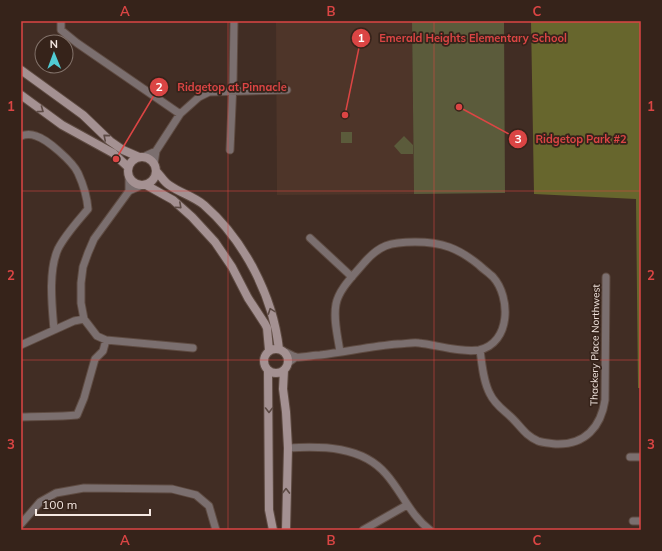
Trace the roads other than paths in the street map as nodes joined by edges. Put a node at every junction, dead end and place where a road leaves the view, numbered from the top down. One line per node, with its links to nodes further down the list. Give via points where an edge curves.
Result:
1 (61, 21): 7 (street, via 61,30 77,43)
2 (234, 21): 5 (street)
3 (21, 70): 11 (main road, one-way to 3, via 123,150 83,115)
4 (287, 90): 5 (street)
5 (233, 91): 7 (street, via 209,92 199,97); 9 (street)
6 (21, 96): 12 (main road, one-way to 12, via 62,125 113,153)
7 (180, 114): 10 (street)
8 (21, 136): 21 (street, via 37,136 57,149 77,171 87,195 88,208 58,249 52,271)
9 (230, 150)
10 (156, 151): 11 (street); 13 (street)
11 (141, 157): 12 (main road, via 131,162); 13 (main road, via 148,158)
12 (128, 167): 14 (main road)
13 (156, 168): 15 (main road, via 154,180); 26 (main road, one-way to 13, via 266,296 237,242 224,224 203,204 171,186)
14 (129, 178): 15 (main road, via 134,183); 16 (street)
15 (143, 185): 16 (street); 25 (main road, one-way to 25, via 173,200 215,242 265,324)
16 (129, 191): 20 (street, via 94,239 83,267 81,303)
17 (310, 238): 18 (street)
18 (352, 277): 27 (street, via 379,248 394,243 430,242 466,255 493,277 500,289 504,310 502,331 498,338); 28 (street, via 336,304)
19 (606, 277): 27 (street, Thackery Place Northwest, via 604,411 598,424 587,435 563,444 540,442 523,431 514,419 498,406 490,394)
20 (84, 319): 21 (street); 22 (street, via 97,336)
21 (54, 330): 23 (street)
22 (106, 340): 24 (street); 32 (street, via 103,351 95,359 77,415)
23 (21, 345)
24 (193, 348)
25 (269, 350): 26 (main road); 31 (main road, via 263,360)
26 (282, 350): 29 (street); 30 (main road, via 288,359)
27 (480, 350): 28 (street, via 416,343)
28 (340, 352): 29 (street)
29 (296, 357): 30 (street)
30 (286, 367): 31 (main road, via 276,373); 33 (main road, via 283,389)
31 (268, 371): 39 (main road, one-way to 39, via 269,510)
32 (21, 417)
33 (288, 448): 36 (street, via 330,448 361,456 386,474); 40 (main road, one-way to 33)
34 (630, 457): 35 (street)
35 (641, 457)
36 (407, 505): 41 (street); 42 (street, via 417,519)
37 (21, 524): 38 (street, via 40,502 56,493 84,488 172,489 196,495 209,506)
38 (216, 530)
39 (273, 530)
40 (286, 530)
41 (363, 530)
42 (430, 530)

